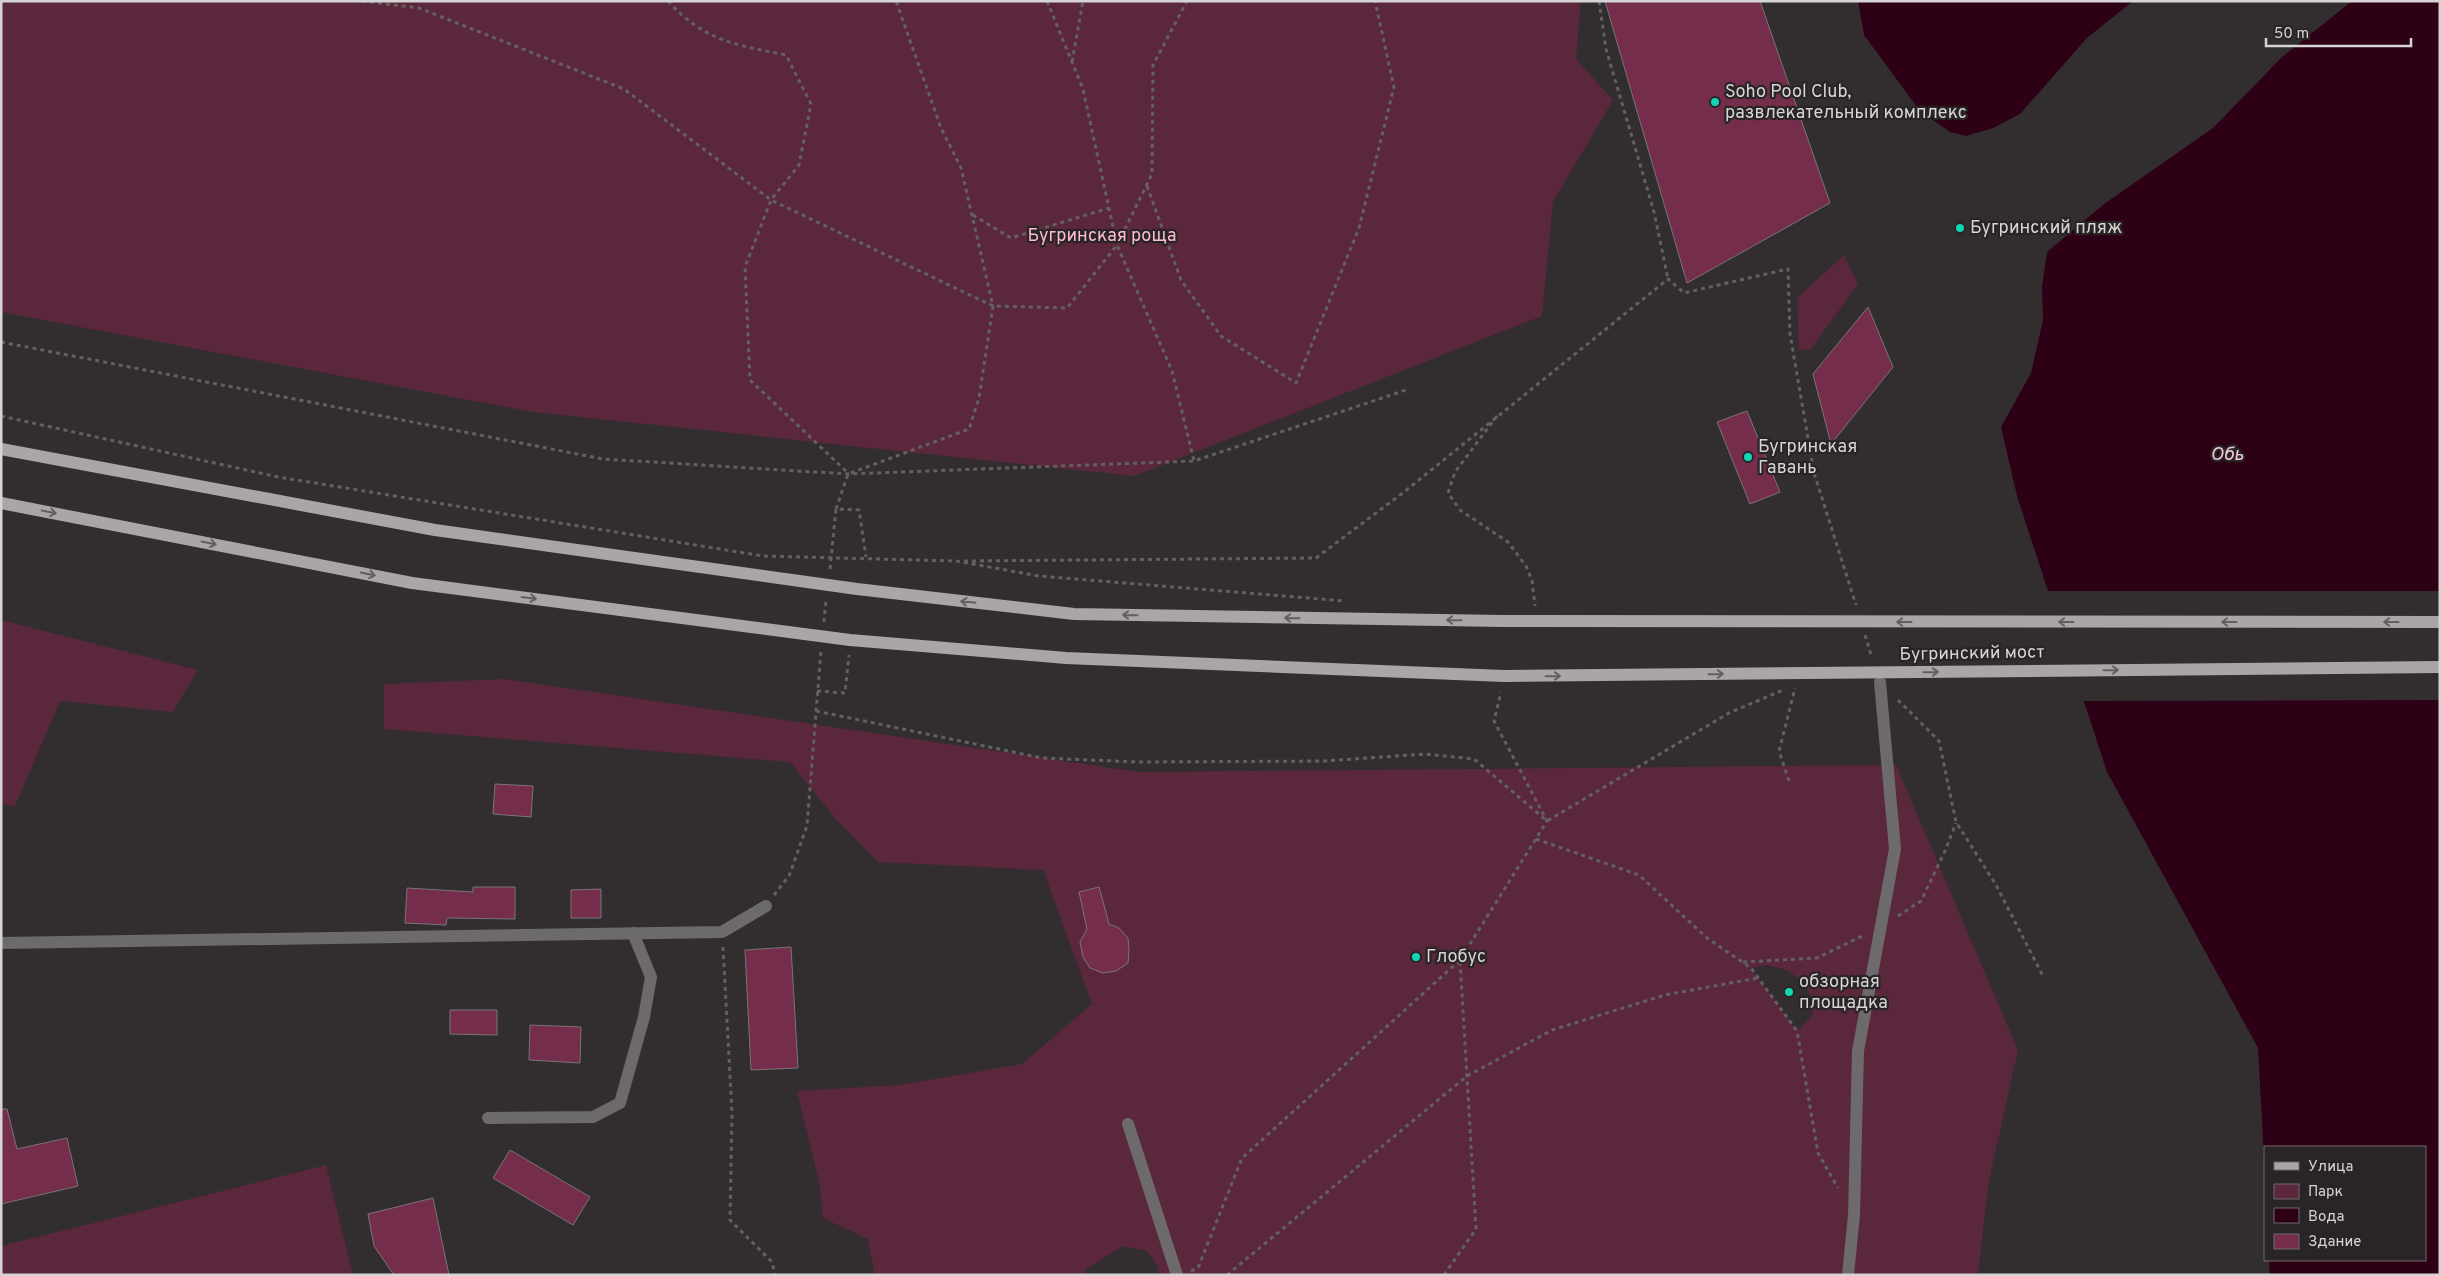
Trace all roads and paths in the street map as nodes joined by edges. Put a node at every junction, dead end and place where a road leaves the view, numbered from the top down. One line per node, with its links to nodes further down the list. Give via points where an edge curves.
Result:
1 (362, 1): 11 (path, via 419,8 624,89)
2 (668, 1): 11 (path, via 684,20 725,42 786,55 811,104 799,165)
3 (896, 1): 13 (path, via 941,128 961,168)
4 (1047, 1): 9 (path)
5 (1083, 1): 9 (path)
6 (1187, 1): 10 (path, via 1152,65 1152,174)
7 (1375, 1): 10 (path, via 1394,87 1359,228 1296,383 1221,336 1181,280)
8 (1599, 1): 15 (path, via 1606,49 1654,212)
9 (1072, 62): 12 (path, via 1083,89)
10 (1147, 185): 14 (path)
11 (771, 200): 16 (path); 23 (path, via 745,267 750,380)
12 (1109, 208): 13 (path, via 1011,238); 14 (path)
13 (972, 215): 16 (path)
14 (1118, 245): 16 (path, via 1067,308); 22 (path, via 1172,371)
15 (1668, 279): 19 (path); 30 (path, via 1684,293 1788,269 1790,334 1814,472)
16 (993, 306): 23 (path, via 979,398 970,430)
17 (1, 342): 23 (path, via 602,459)
18 (1409, 389): 22 (path)
19 (1501, 412): 28 (path, via 1404,492 1316,558); 31 (path, via 1455,472 1448,493 1460,510 1508,542 1526,566 1536,609)
20 (1, 416): 27 (path, via 278,477 763,556)
21 (1, 448): 32 (main road, one-way to 21, via 1503,621 1074,614 857,589 435,530)
22 (1194, 460): 23 (path)
23 (848, 474): 25 (path)
24 (1, 502): 34 (main road, Бугринский мост, one-way to 34, via 412,583)
25 (836, 508): 26 (path); 27 (path, via 859,510)
26 (833, 535)
27 (866, 557): 28 (path)
28 (956, 561): 29 (path, via 1039,576)
29 (1346, 601)
30 (1856, 606)
31 (1526, 608)
32 (2440, 622)
33 (1865, 634): 38 (path)
34 (850, 640): 37 (main road, Бугринский мост, via 1066,658); 40 (path, via 845,693)
35 (820, 662): 40 (path)
36 (2440, 668): 37 (main road, Бугринский мост, one-way to 36)
37 (1504, 676): 44 (path, via 1494,721)
38 (1880, 682): 52 (path, via 1939,742 1956,822 1996,885); 61 (street, via 1895,849 1858,1051 1854,1214)
39 (1795, 684): 43 (path, via 1779,751)
40 (817, 690): 41 (path)
41 (816, 711): 44 (path, via 1042,758 1140,762 1325,761 1425,754 1474,759); 46 (path, via 807,826 789,876)
42 (1729, 713): 44 (path)
43 (1789, 782)
44 (1547, 821): 45 (path)
45 (1536, 839): 50 (path); 51 (path, via 1639,875 1707,938 1751,968)
46 (766, 906): 47 (street)
47 (722, 932): 48 (street); 58 (path, via 732,1113 730,1220 772,1262)
48 (633, 933): 49 (street); 54 (street, via 651,977 644,1018 620,1103 594,1117)
49 (1, 943)
50 (1460, 960): 53 (path); 57 (path, via 1242,1158 1198,1268)
51 (1758, 978): 53 (path, via 1665,996 1552,1030); 56 (path, via 1797,1031 1818,1154)
52 (2044, 978)
53 (1467, 1076): 59 (path); 60 (path, via 1476,1229)
54 (488, 1118)
55 (1128, 1124): 57 (street)
56 (1840, 1192)
57 (1183, 1273)
58 (775, 1275)
59 (1228, 1275)
60 (1444, 1275)
61 (1848, 1275)

